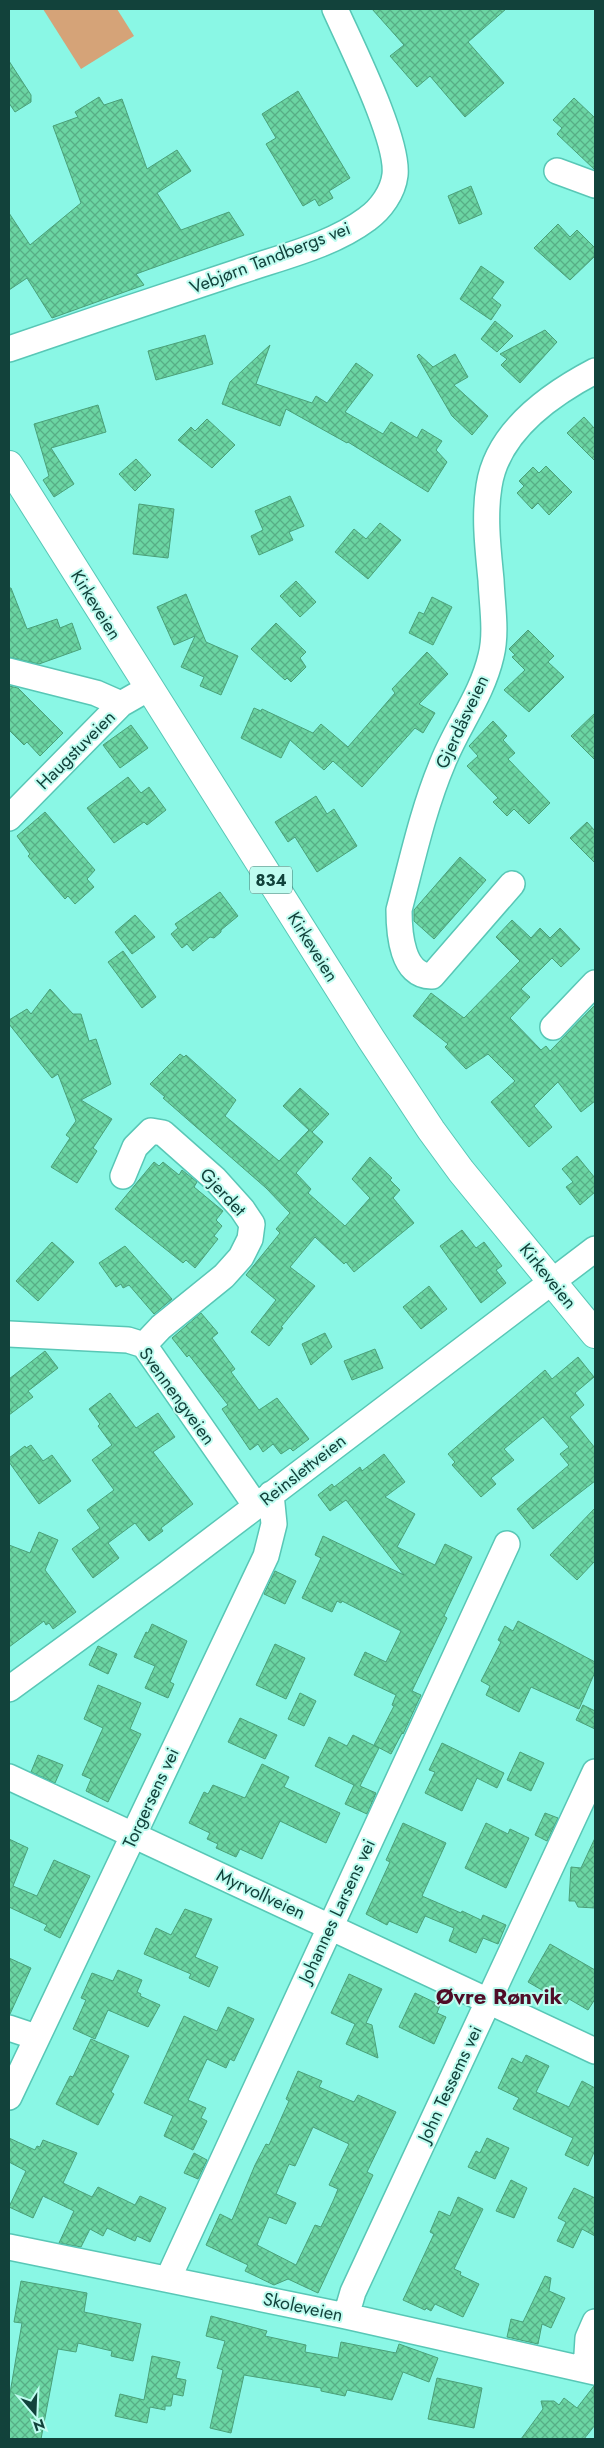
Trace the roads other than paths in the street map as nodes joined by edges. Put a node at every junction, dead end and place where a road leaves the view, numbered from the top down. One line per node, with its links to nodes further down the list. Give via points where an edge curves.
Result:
1 (335, 9): 4 (street, Vebjørn Tandbergs vei, via 394,150 395,175 388,197 369,218 343,234 295,252)
2 (557, 171): 3 (street)
3 (595, 185)
4 (9, 349)
5 (595, 371): 11 (street, Gjerdåsveien, via 540,407 515,431 489,484 486,515 492,653 481,689 434,783 399,910 402,948 415,972 432,976)
6 (9, 465): 8 (main road, Kirkeveien / 834)
7 (9, 670): 9 (street, via 96,693)
8 (149, 688): 9 (street, Haugstuveien); 16 (main road, Kirkeveien / 834, via 431,1130)
9 (121, 704): 10 (street, Haugstuveien)
10 (9, 818)
11 (512, 884)
12 (595, 983): 13 (street)
13 (553, 1026)
14 (123, 1176): 19 (street, Gjerdet, via 135,1147 151,1131 163,1133 215,1179 252,1224 250,1239 241,1257 224,1276 160,1327)
15 (595, 1250): 16 (street, Reinslettveien)
16 (553, 1282): 18 (main road, Kirkeveien / 834); 20 (street, Reinslettveien)
17 (9, 1334): 19 (street, Svennengveien, via 128,1340)
18 (595, 1334)
19 (144, 1345): 20 (street, Svennengveien)
20 (264, 1500): 22 (street, Reinslettveien); 25 (street, Torgersens vei, via 274,1524 266,1556)
21 (507, 1544): 26 (street, Johannes Larsens vei)
22 (9, 1689)
23 (595, 1772): 27 (street, John Tessems vei)
24 (9, 1777): 25 (street, Myrvollveien)
25 (133, 1836): 26 (street, Myrvollveien); 29 (street, Torgersens vei)
26 (331, 1926): 27 (street, Myrvollveien); 33 (street, Johannes Larsens vei)
27 (490, 2001): 30 (street, Myrvollveien); 34 (street, John Tessems vei, via 353,2292)
28 (9, 2028): 29 (street)
29 (36, 2037): 31 (street, Torgersens vei)
30 (595, 2050)
31 (9, 2098)
32 (9, 2248): 33 (street, Skoleveien)
33 (168, 2279): 34 (street, Skoleveien)
34 (346, 2316): 36 (street, Skoleveien)
35 (595, 2322): 36 (street, via 588,2338)
36 (591, 2371)

